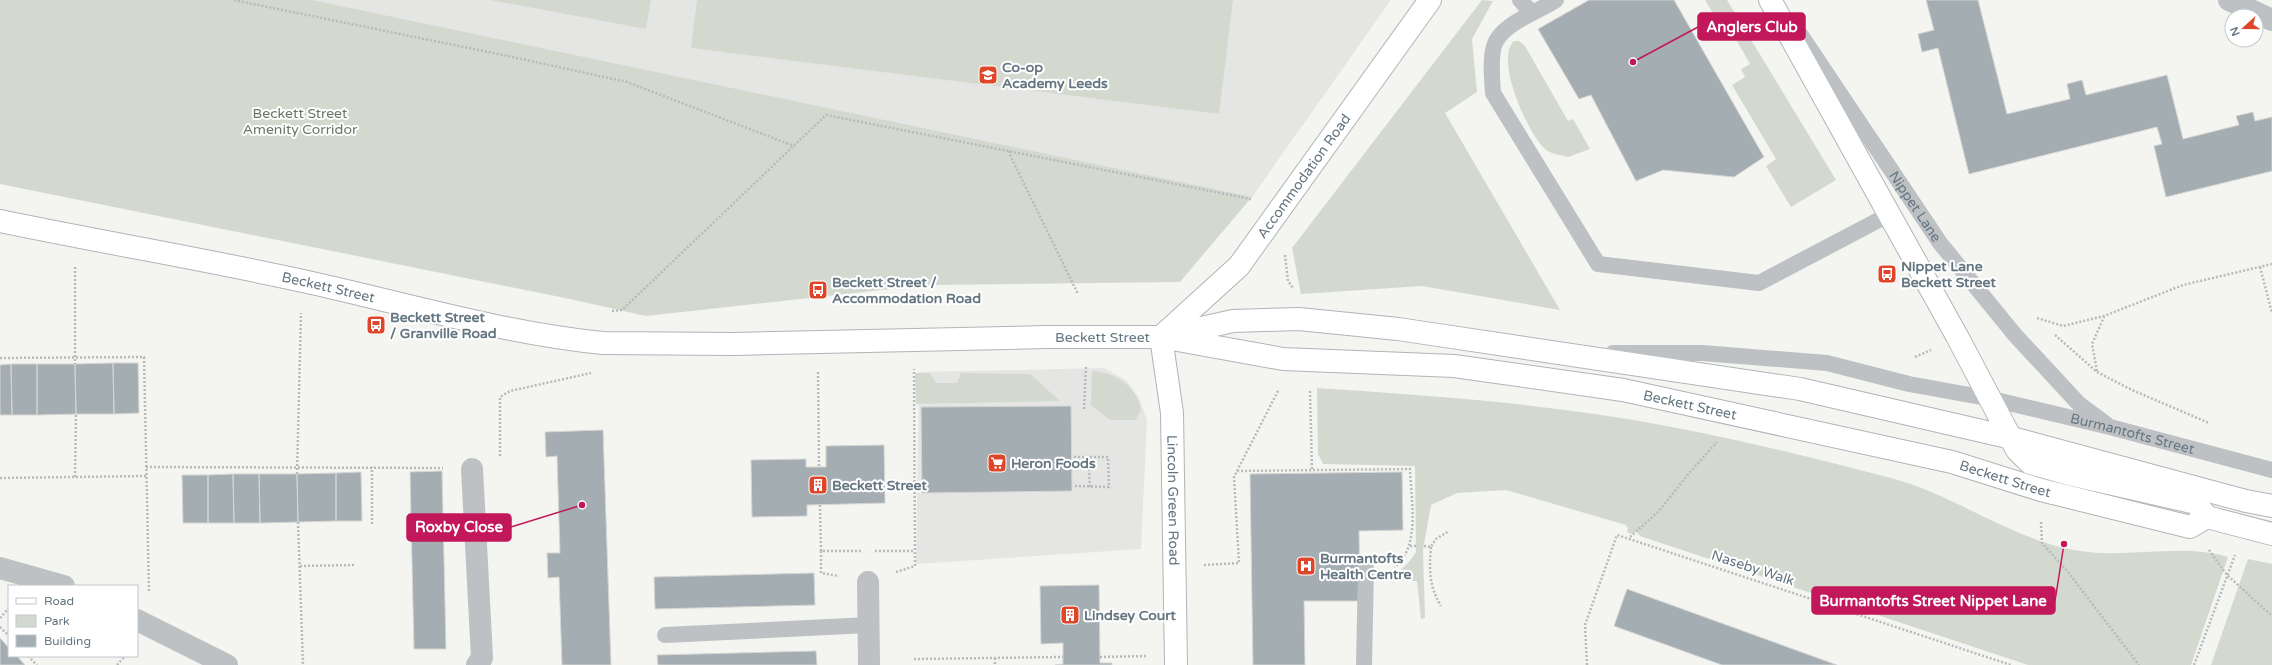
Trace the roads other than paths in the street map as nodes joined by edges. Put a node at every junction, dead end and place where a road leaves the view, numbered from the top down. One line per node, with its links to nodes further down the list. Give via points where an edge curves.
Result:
1 (1430, 0): 11 (street, Accommodation Road, via 1239,266)
2 (1520, 0): 7 (lane)
3 (1556, 0): 7 (lane)
4 (1770, 0): 9 (street, Nippet Lane)
5 (1777, 0): 14 (lane, Nippet Lane, via 1940,243 2031,352 2079,404)
6 (2229, 0): 8 (street)
7 (1532, 13): 9 (lane, via 1502,32 1494,45 1493,92 1598,264 1759,283)
8 (2272, 20)
9 (1890, 214): 13 (street, Nippet Lane)
10 (0, 222): 11 (street, Beckett Street, via 302,281 531,333 603,343 734,344 1054,336)
11 (1161, 337): 12 (street, Beckett Street, via 1234,322 1299,319 1398,329); 19 (street, Beckett Street, via 1283,359 1454,366 1623,390 1952,462 2041,490 2190,526); 31 (street, Lincoln Green Road, via 1172,413)
12 (1566, 353): 13 (lane, Beckett Street, via 1702,353 1827,363 1909,384); 15 (street, Beckett Street, via 1800,389)
13 (1992, 399): 14 (lane, Burmantofts Street); 15 (street)
14 (2110, 427): 17 (lane, Burmantofts Street)
15 (2012, 438): 18 (street); 19 (street, via 2017,450 2030,463 2196,503)
16 (472, 469): 29 (street, via 482,658)
17 (2272, 470)
18 (2272, 506)
19 (2207, 517): 20 (street)
20 (2272, 534)
21 (0, 568): 24 (street)
22 (1366, 568): 32 (lane)
23 (868, 582): 26 (street)
24 (60, 585)
25 (144, 623): 28 (street)
26 (869, 625): 27 (lane); 30 (street)
27 (665, 635)
28 (228, 665)
29 (478, 665)
30 (869, 665)
31 (1176, 665)
32 (1364, 665)

